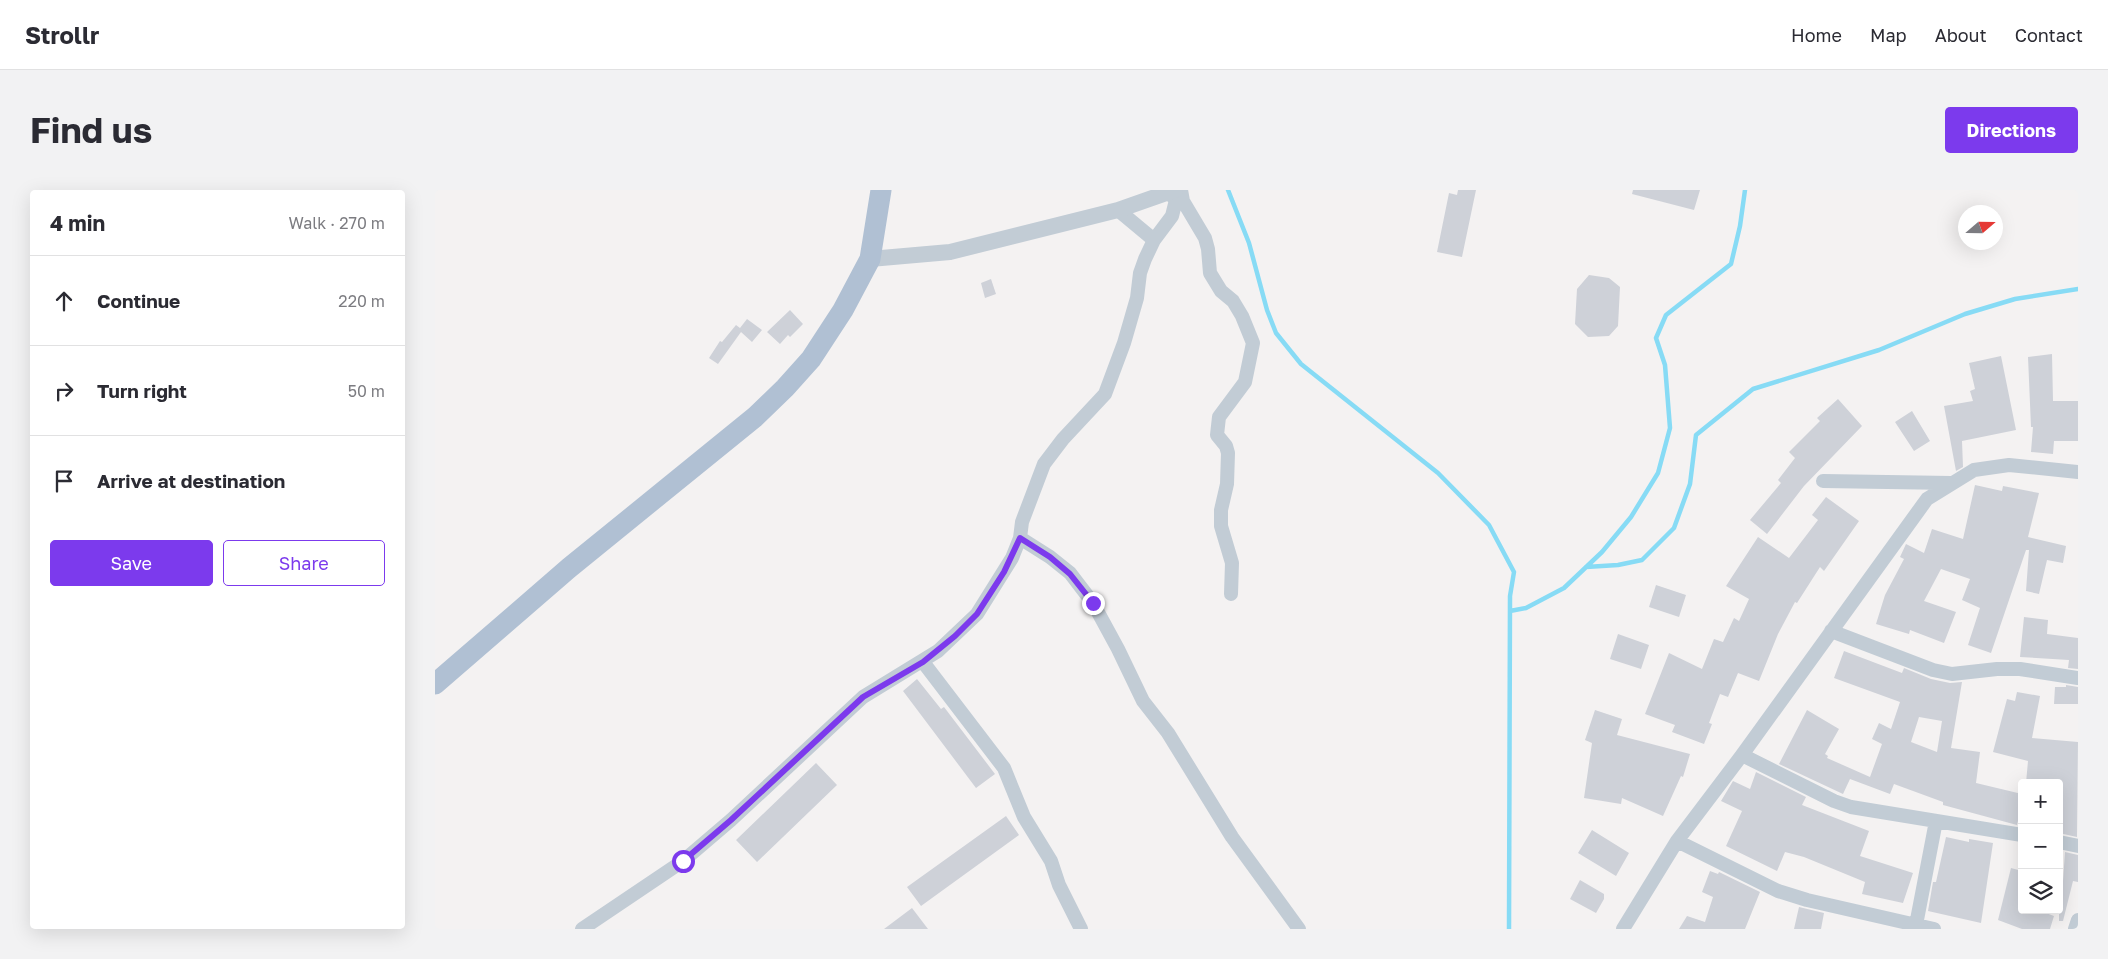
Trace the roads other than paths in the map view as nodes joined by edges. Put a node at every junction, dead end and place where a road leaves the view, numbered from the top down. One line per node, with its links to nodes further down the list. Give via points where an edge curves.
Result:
1 (881, 190): 5 (main road)
2 (1175, 191): 3 (street); 4 (street, via 1172,216); 10 (street, via 1201,228 1209,249 1211,273 1242,316 1253,343 1245,382 1219,418 1217,435 1228,453 1221,526 1233,563)
3 (1118, 210): 4 (street); 5 (street, via 950,252)
4 (1154, 240): 9 (street, via 1143,266 1124,344 1105,394 1063,438 1044,464 1022,522)
5 (870, 258): 14 (main road, via 822,343 785,388 755,417 569,568)
6 (2078, 472): 8 (street, via 2009,465 1974,470)
7 (1823, 481): 8 (street)
8 (1951, 483): 11 (street, via 1927,499)
9 (1020, 538): 12 (street, via 1004,572 977,614); 26 (street, via 1070,574 1093,603 1143,701 1168,733 1232,837)
10 (1231, 594)
11 (1831, 631): 13 (street, via 1933,670 1952,674 2012,669); 15 (street)
12 (923, 662): 22 (street, via 863,697 731,820); 25 (street, via 1004,768)
13 (2078, 678)
14 (435, 684)
15 (1742, 755): 16 (street, via 1834,801); 18 (street)
16 (1935, 820): 17 (street); 23 (street)
17 (2018, 834)
18 (1677, 841): 23 (street, via 1778,891); 27 (street)
19 (2063, 843): 20 (street)
20 (2078, 846)
21 (2078, 920): 29 (street)
22 (600, 925): 24 (street)
23 (1916, 925): 28 (street)
24 (582, 929)
25 (1081, 929)
26 (1299, 929)
27 (1623, 929)
28 (1934, 929)
29 (2075, 929)

